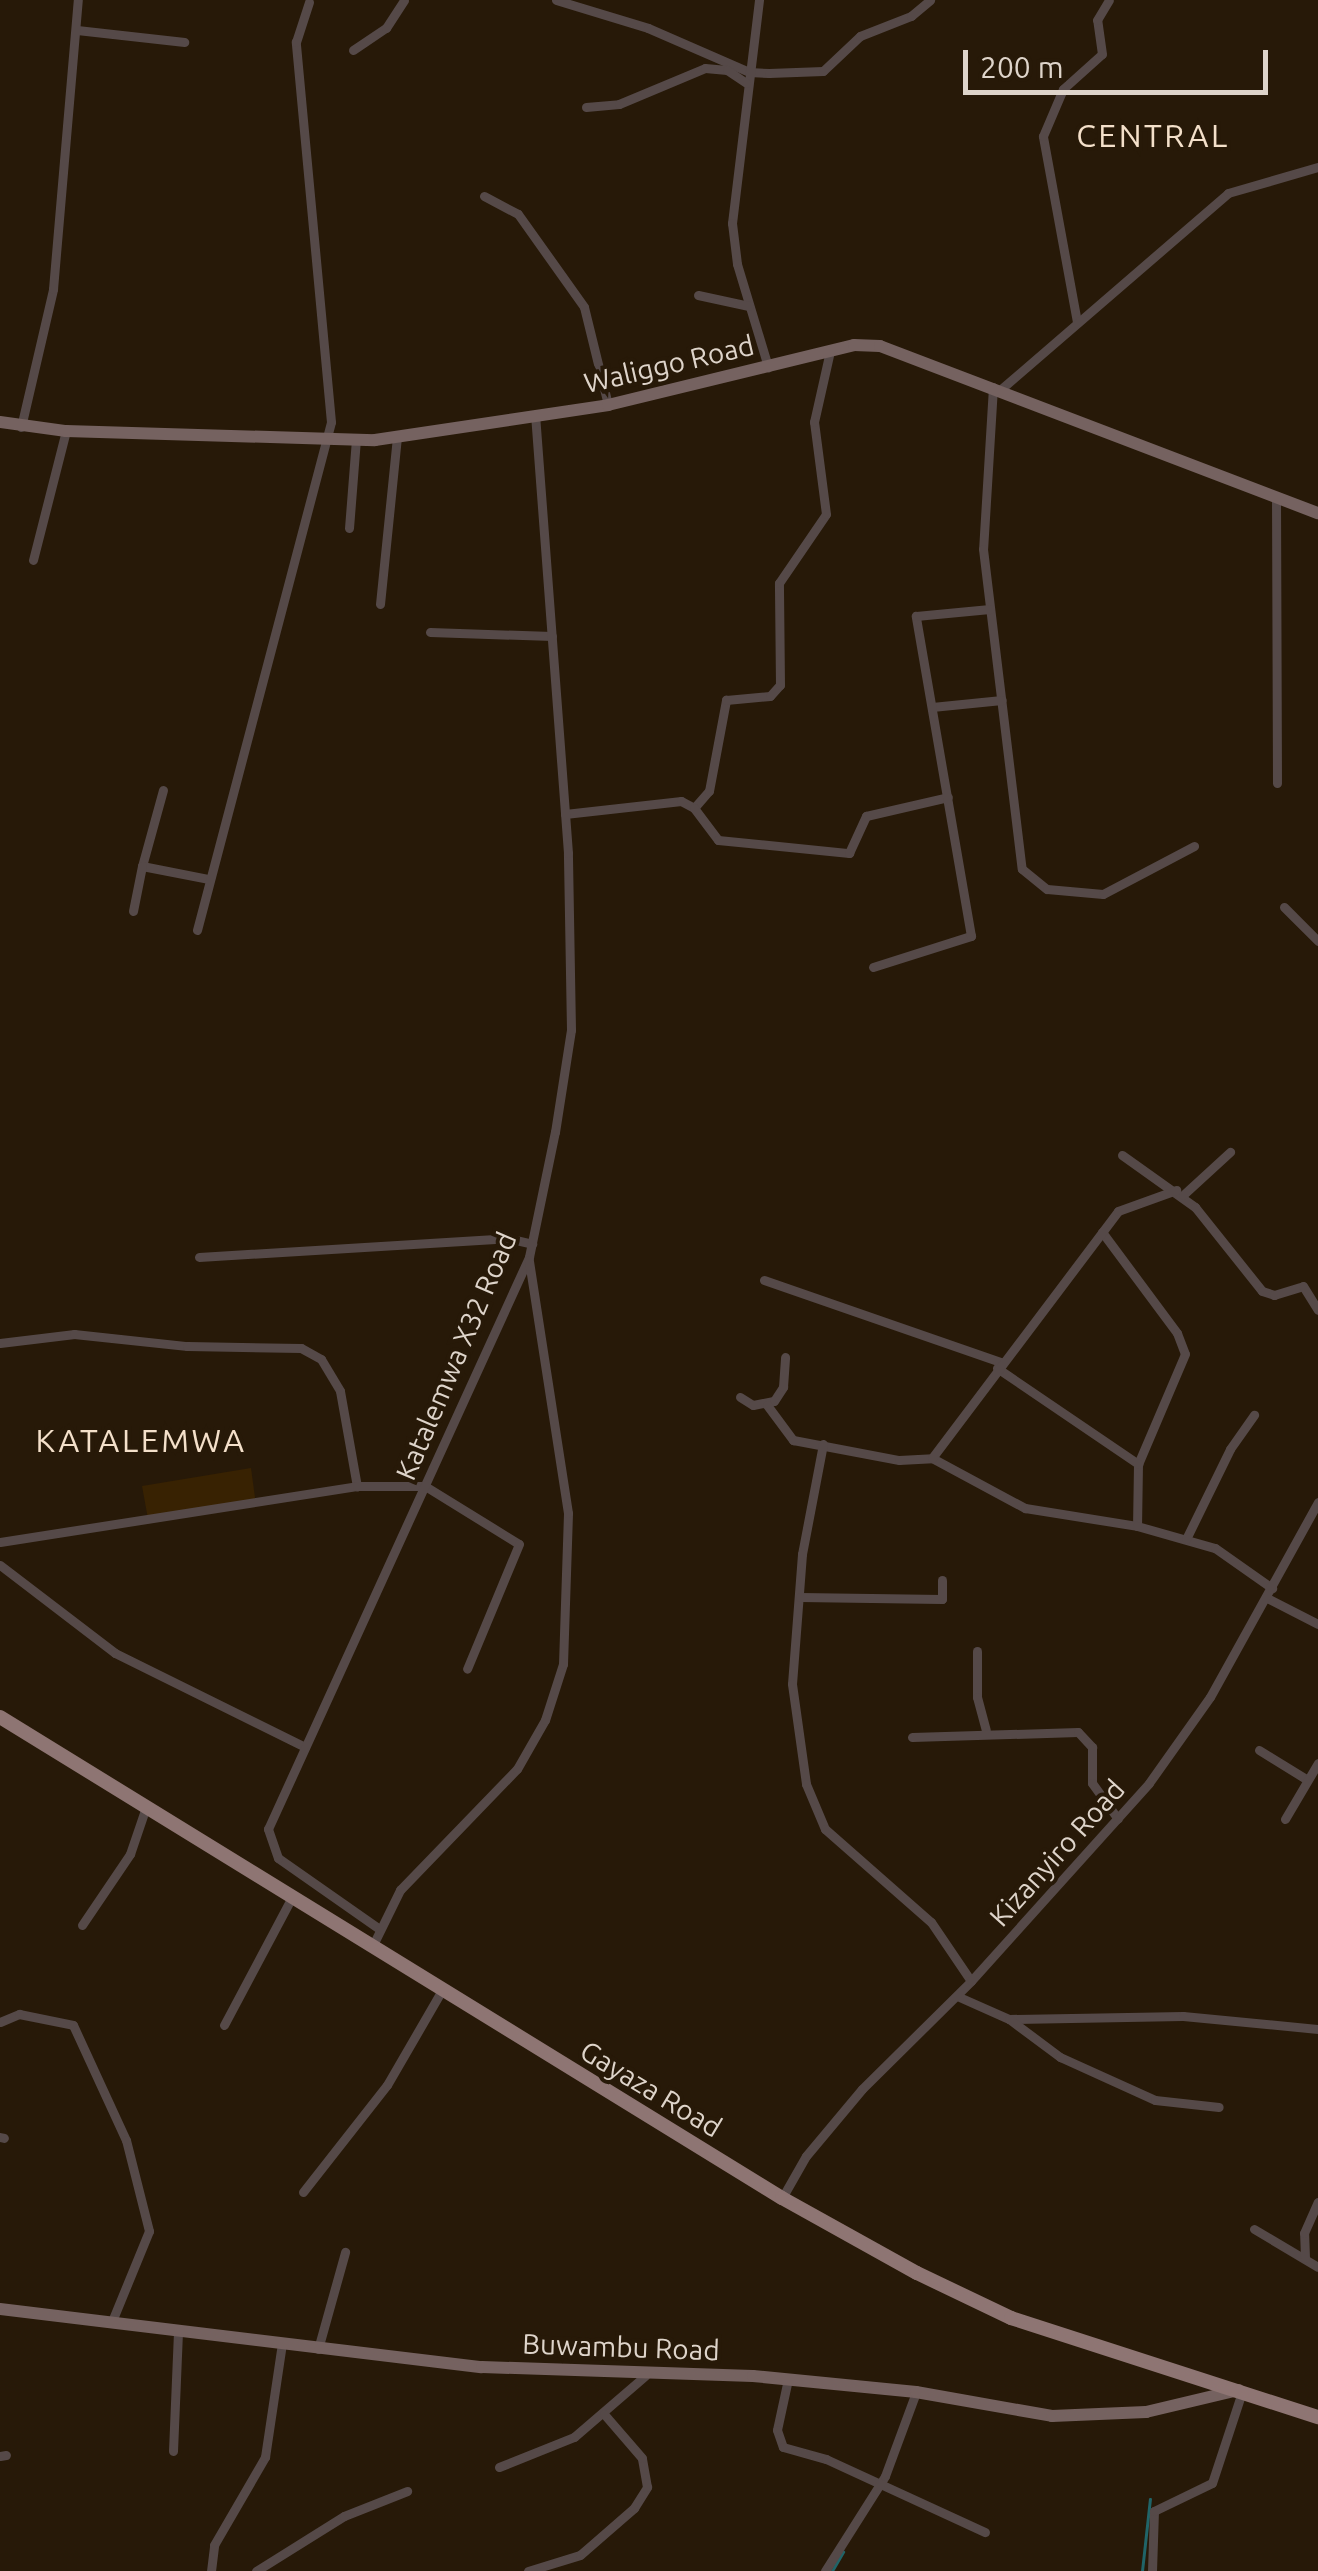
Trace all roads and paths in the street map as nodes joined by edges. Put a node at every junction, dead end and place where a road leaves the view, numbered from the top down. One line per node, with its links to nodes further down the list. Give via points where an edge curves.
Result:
1 (78, 0): 8 (street)
2 (404, 0): 10 (street, via 386,28)
3 (556, 0): 11 (street, via 648,28)
4 (759, 0): 11 (street)
5 (930, 0): 11 (street, via 911,16 860,36 823,71)
6 (1109, 0): 17 (street, via 1097,20 1102,54 1063,90 1043,136)
7 (308, 2): 27 (street, via 296,42 332,422)
8 (77, 30): 9 (street); 24 (street, via 52,288)
9 (184, 42)
10 (354, 50)
11 (748, 78): 12 (street, via 705,68 619,104); 16 (street, via 732,223)
12 (586, 107)
13 (1318, 167): 17 (street, via 1228,193)
14 (484, 196): 21 (street, via 518,214 584,307)
15 (698, 295): 16 (street)
16 (748, 306): 19 (street)
17 (1077, 322): 20 (street)
18 (830, 351): 19 (street, Waliggo Road); 20 (street, Waliggo Road, via 880,346); 42 (street, via 814,422 826,514 779,583 780,684 770,696 726,700 710,791)
19 (768, 367): 21 (street, Waliggo Road)
20 (996, 388): 29 (street, Waliggo Road); 34 (street, via 983,550)
21 (608, 405): 22 (street, Waliggo Road)
22 (535, 418): 26 (street, Waliggo Road); 36 (street, Katalemwa X32 Road)
23 (0, 422): 24 (street, Waliggo Road)
24 (21, 427): 25 (street, Waliggo Road)
25 (66, 431): 27 (street, Waliggo Road); 32 (street)
26 (396, 438): 28 (street, Waliggo Road); 33 (street)
27 (322, 440): 28 (street, Waliggo Road); 46 (street)
28 (356, 440): 31 (street)
29 (1276, 497): 30 (street, Waliggo Road); 39 (street)
30 (1318, 513)
31 (350, 528)
32 (34, 560)
33 (380, 604)
34 (990, 610): 37 (street); 38 (street, via 916,613)
35 (430, 632): 36 (street)
36 (552, 636): 43 (street, Katalemwa X32 Road)
37 (1002, 700): 38 (street); 44 (street, via 1022,869 1033,882 1062,893 1104,894)
38 (932, 707): 41 (street)
39 (1277, 783)
40 (163, 790): 45 (street)
41 (948, 796): 42 (street, via 866,816 848,853 726,842 710,835); 51 (street, via 972,936)
42 (694, 808): 43 (street, via 666,802)
43 (565, 814): 56 (street, Katalemwa X32 Road, via 569,1052)
44 (1194, 846)
45 (142, 866): 46 (street); 48 (street)
46 (208, 879): 49 (street)
47 (1284, 907): 50 (street)
48 (132, 911)
49 (197, 930)
50 (1318, 942)
51 (873, 967)
52 (1230, 1152): 54 (street)
53 (1122, 1155): 54 (street)
54 (1180, 1192): 55 (street, via 1128,1204); 60 (street, via 1262,1291 1274,1295 1303,1286)
55 (1102, 1232): 63 (street); 69 (street, via 1177,1333 1184,1354)
56 (532, 1244): 57 (street, via 507,1238); 58 (street, Katalemwa X32 Road)
57 (199, 1257)
58 (529, 1257): 71 (street, Katalemwa X32 Road); 96 (street, via 568,1513 563,1664 544,1720 517,1768 428,1856)
59 (764, 1280): 63 (street)
60 (1318, 1310)
61 (0, 1343): 70 (street, via 74,1334 186,1346 301,1348 321,1359 340,1391)
62 (785, 1357): 65 (street, via 783,1386)
63 (999, 1365): 68 (street); 69 (street)
64 (740, 1398): 65 (street)
65 (767, 1405): 67 (street, via 786,1436)
66 (1254, 1415): 74 (street, via 1230,1448)
67 (822, 1444): 68 (street, via 899,1460); 79 (street)
68 (932, 1458): 73 (street, via 934,1465 1026,1508)
69 (1138, 1464): 73 (street)
70 (357, 1486): 71 (street); 75 (street)
71 (425, 1486): 83 (street, via 519,1544); 87 (street, Katalemwa X32 Road)
72 (1318, 1502): 78 (street, Kizanyiro Road)
73 (1137, 1526): 74 (street)
74 (1186, 1539): 78 (street, via 1220,1550)
75 (0, 1542)
76 (0, 1566): 87 (street, via 115,1653)
77 (942, 1580): 79 (street, via 942,1599)
78 (1272, 1588): 80 (street, Kizanyiro Road)
79 (800, 1597): 98 (street, via 793,1731 819,1819 930,1922)
80 (1266, 1598): 81 (street); 92 (street, Kizanyiro Road, via 1210,1697)
81 (1318, 1624)
82 (976, 1650): 85 (street)
83 (467, 1669)
84 (0, 1717): 91 (main road, Gayaza Road)
85 (986, 1730): 86 (street); 92 (street, via 1057,1729 1084,1736 1092,1746 1092,1783)
86 (912, 1737)
87 (305, 1747): 96 (street, Katalemwa X32 Road, via 272,1817 271,1848)
88 (1259, 1750): 90 (street)
89 (1318, 1763): 90 (street)
90 (1306, 1778): 93 (street)
91 (146, 1807): 94 (main road, Gayaza Road); 95 (street, via 130,1854)
92 (1118, 1819): 98 (street, Kizanyiro Road)
93 (1285, 1819)
94 (292, 1897): 97 (main road, Gayaza Road); 103 (street)
95 (82, 1925)
96 (378, 1928): 97 (street)
97 (372, 1947): 99 (main road, Gayaza Road)
98 (971, 1981): 100 (street, Kizanyiro Road)
99 (442, 1990): 106 (street, via 387,2085); 107 (main road, Gayaza Road)
100 (957, 1996): 101 (street); 107 (street, Kizanyiro Road, via 862,2088 806,2156)
101 (1009, 2019): 104 (street, via 1183,2016); 105 (street, via 1060,2057 1155,2100)
102 (0, 2022): 114 (street, via 18,2014 73,2026 126,2140 149,2230)
103 (224, 2025)
104 (1318, 2029)
105 (1219, 2107)
106 (302, 2192)
107 (782, 2198): 120 (main road, Gayaza Road, via 1010,2318)
108 (1318, 2202): 111 (street, via 1304,2233)
109 (1254, 2229): 111 (street, via 1276,2248)
110 (345, 2252): 117 (street)
111 (1306, 2258): 112 (street)
112 (1318, 2267)
113 (0, 2309): 114 (street, Buwambu Road)
114 (112, 2321): 115 (street, Buwambu Road)
115 (178, 2330): 116 (street, Buwambu Road); 124 (street)
116 (282, 2344): 117 (street, Buwambu Road); 130 (street, via 265,2457 214,2545)
117 (318, 2349): 118 (street, Buwambu Road)
118 (645, 2376): 119 (street, Buwambu Road); 122 (street)
119 (788, 2379): 121 (street, Buwambu Road); 126 (street, via 777,2430 783,2447 826,2458)
120 (1240, 2391): 121 (street, Buwambu Road, via 1094,2418); 123 (main road, Gayaza Road); 135 (street, via 1212,2483 1154,2510)
121 (916, 2392): 126 (street)
122 (604, 2414): 125 (street, via 556,2446); 129 (street, via 642,2458 648,2477 634,2508)
123 (1318, 2417)
124 (173, 2452)
125 (500, 2467)
126 (879, 2485): 128 (street); 134 (street)
127 (407, 2491): 131 (street, via 344,2516)
128 (985, 2532)
129 (580, 2555): 132 (street); 133 (street)
130 (212, 2571)
131 (256, 2571)
132 (528, 2571)
133 (582, 2571)
134 (825, 2571)
135 (1152, 2571)

